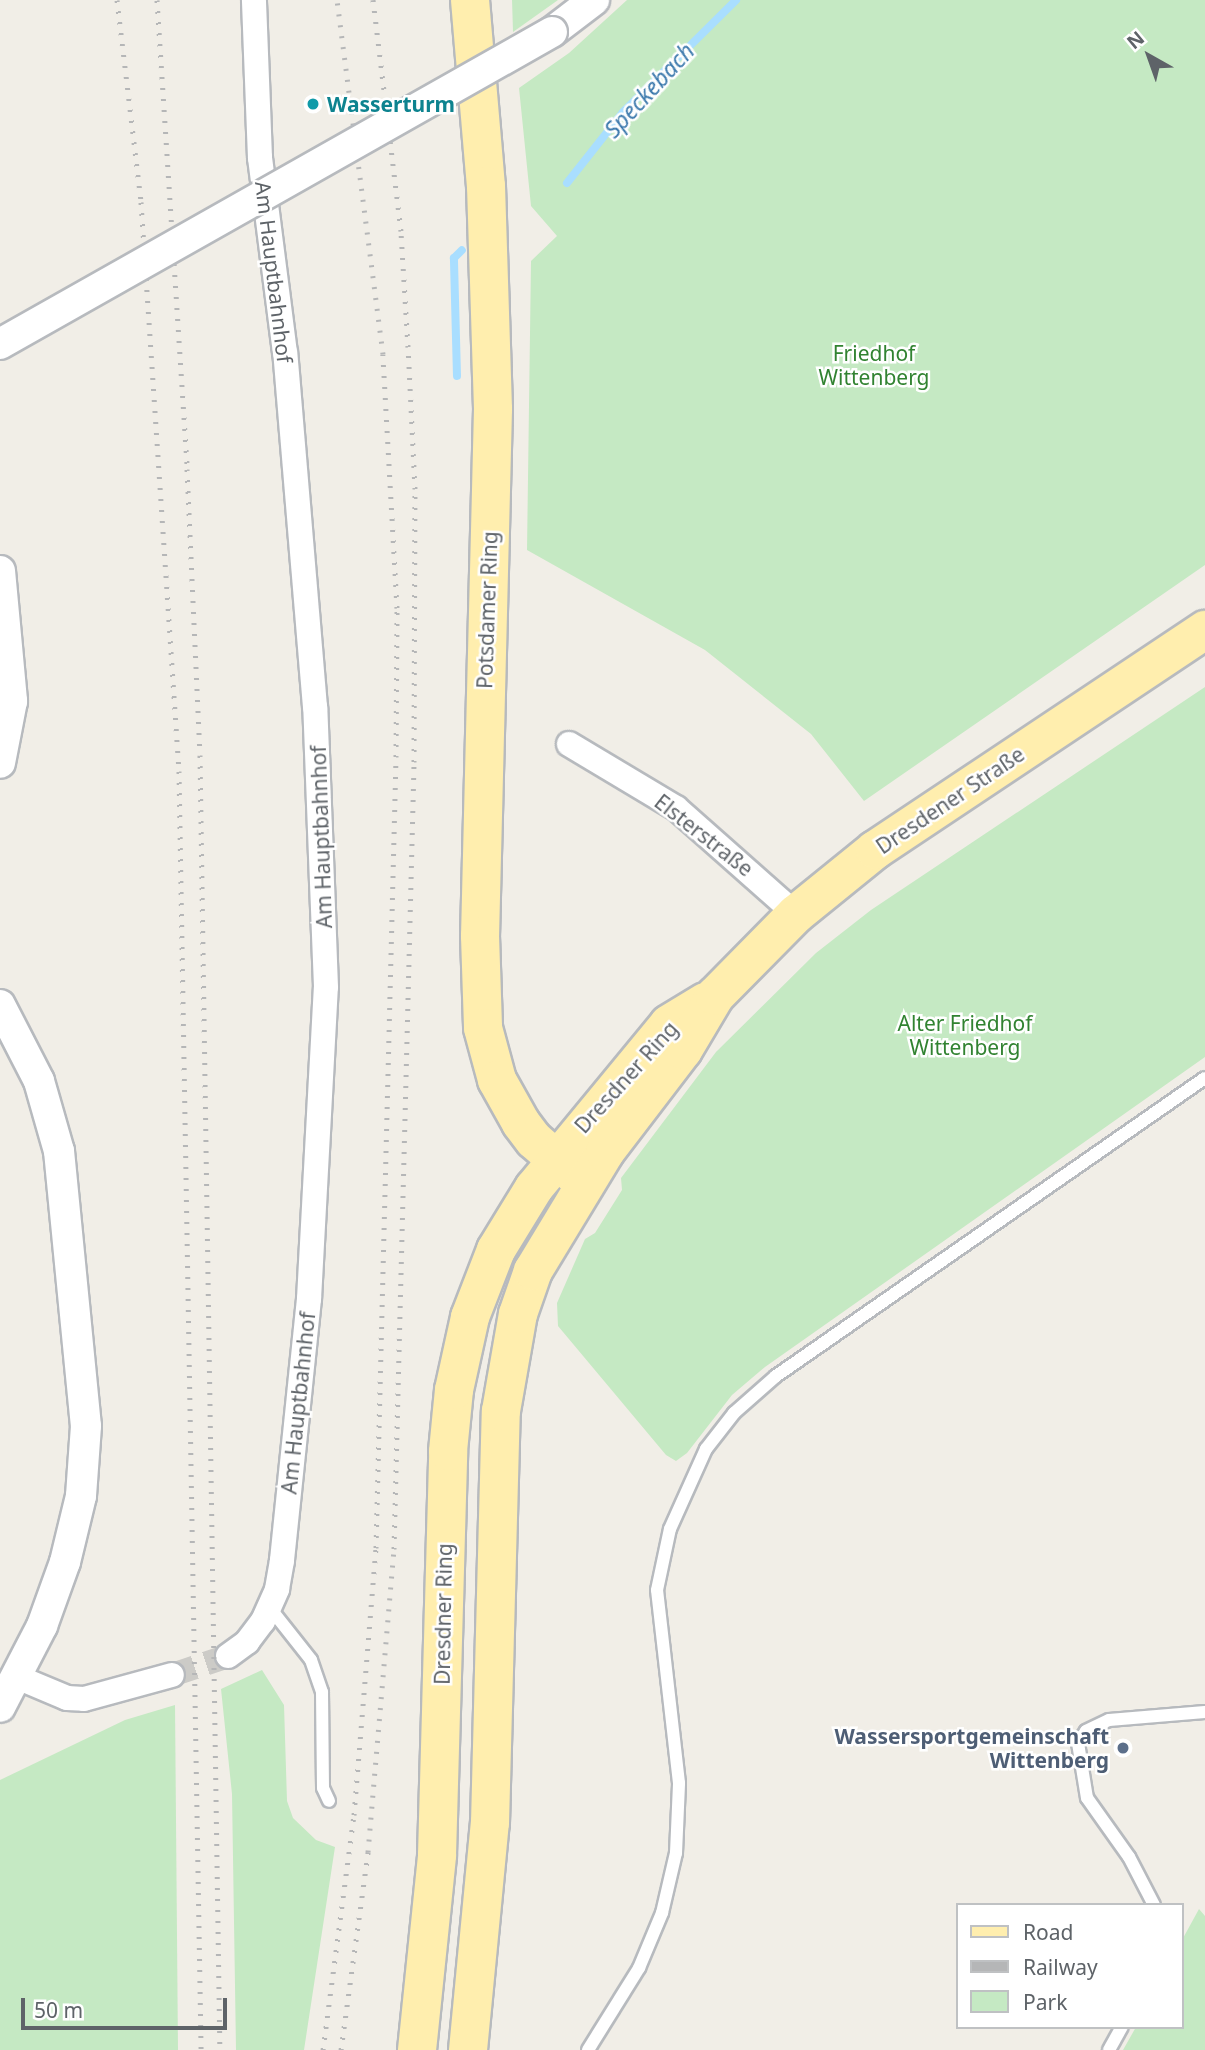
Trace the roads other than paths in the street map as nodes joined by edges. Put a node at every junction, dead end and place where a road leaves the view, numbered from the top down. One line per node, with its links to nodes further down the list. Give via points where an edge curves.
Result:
1 (254, 0): 15 (street, Am Hauptbahnhof, via 260,158 285,353 315,707 326,988 301,1392 282,1560)
2 (470, 0): 13 (main road, Potsdamer Ring, via 486,186 493,409 481,1005 487,1052 500,1088 534,1140)
3 (594, 0): 4 (street, bridge, via 552,32)
4 (0, 344)
5 (0, 571): 8 (street, via 12,690)
6 (1205, 630): 9 (main road, Dresdener Straße, via 875,850)
7 (569, 744): 9 (street, Elsterstraße, via 676,808)
8 (0, 763)
9 (796, 914): 10 (main road, Dresdener Straße)
10 (715, 996): 13 (main road, Dresdner Ring, via 669,1024); 14 (main road, Dresdner Ring, via 683,1050)
11 (0, 1005): 18 (street, via 30,1059 52,1122 71,1235 86,1396 85,1461 75,1528 55,1593)
12 (1205, 1078): 26 (lane, via 776,1376 734,1413 706,1449 670,1529 657,1590 679,1783 676,1853 662,1913 639,1968)
13 (555, 1159): 14 (main road, Potsdamer Ring); 24 (main road, Dresdner Ring, via 496,1250 470,1317 454,1390 446,1490 438,1838)
14 (585, 1184): 25 (main road, Dresdner Ring, via 533,1271 505,1377 497,1461 489,1841)
15 (270, 1608): 16 (street, Am Hauptbahnhof, via 254,1635); 21 (lane, via 311,1660 322,1692 324,1788)
16 (228, 1656)
17 (172, 1675): 18 (street, via 84,1699 67,1698)
18 (17, 1677): 19 (street)
19 (0, 1707)
20 (1205, 1712): 22 (lane, via 1109,1720 1086,1731 1078,1743 1087,1798 1129,1857)
21 (329, 1801)
22 (1153, 1903)
23 (1121, 2029): 27 (lane)
24 (417, 2050)
25 (468, 2050)
26 (587, 2050)
27 (1109, 2050)

